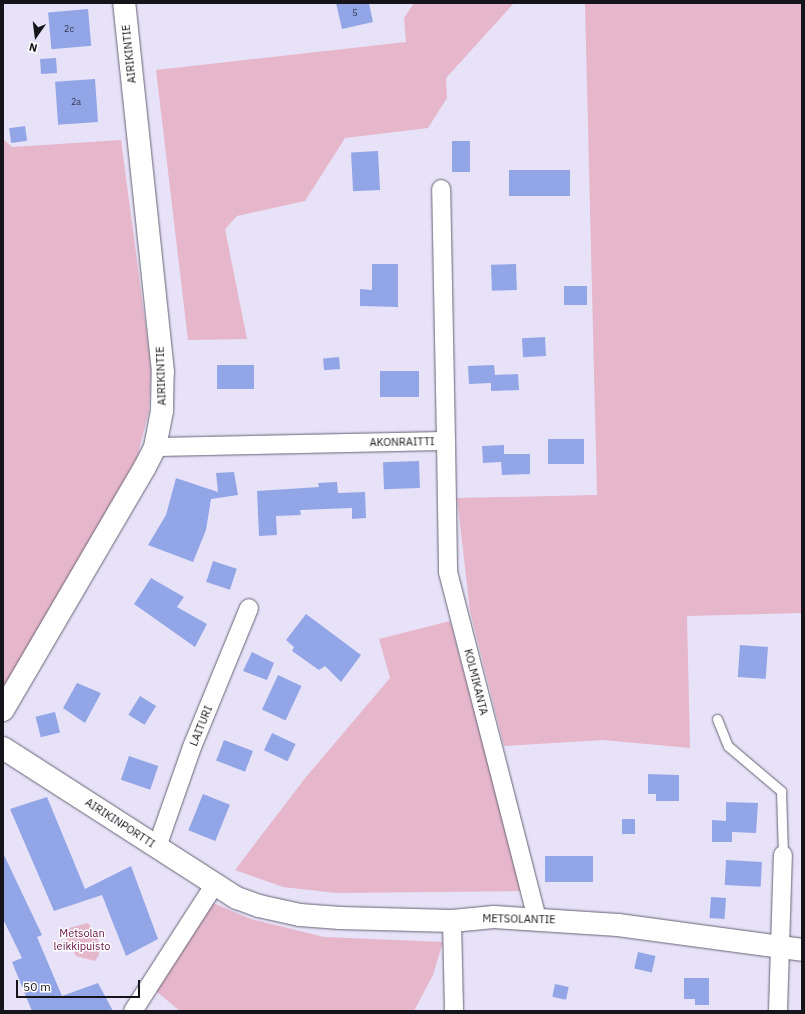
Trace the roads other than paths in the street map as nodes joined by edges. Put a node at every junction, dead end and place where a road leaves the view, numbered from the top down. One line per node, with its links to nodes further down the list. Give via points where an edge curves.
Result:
1 (124, 3): 4 (street, AIRIKINTIE, via 162,372 162,411)
2 (441, 189): 3 (street, AKONRAITTI)
3 (446, 441): 4 (street, AKONRAITTI); 13 (street, KOLMIKANTA, via 448,572)
4 (155, 447): 6 (street, AIRIKINTIE)
5 (249, 608): 9 (street, LAITURI, via 192,747)
6 (3, 710)
7 (717, 719): 10 (lane, via 728,746 781,791)
8 (3, 748): 9 (street, AIRIKINPORTTI)
9 (157, 847): 11 (street, AIRIKINPORTTI)
10 (783, 855): 15 (street)
11 (215, 884): 12 (street, AIRIKINPORTTI); 17 (street)
12 (237, 898): 14 (street, METSOLANTIE, via 300,915)
13 (537, 918): 14 (street, METSOLANTIE, via 494,917); 15 (street, METSOLANTIE, via 618,925)
14 (452, 921): 18 (street)
15 (779, 946): 16 (street, METSOLANTIE); 19 (street)
16 (802, 950)
17 (133, 1011)
18 (454, 1011)
19 (778, 1011)

